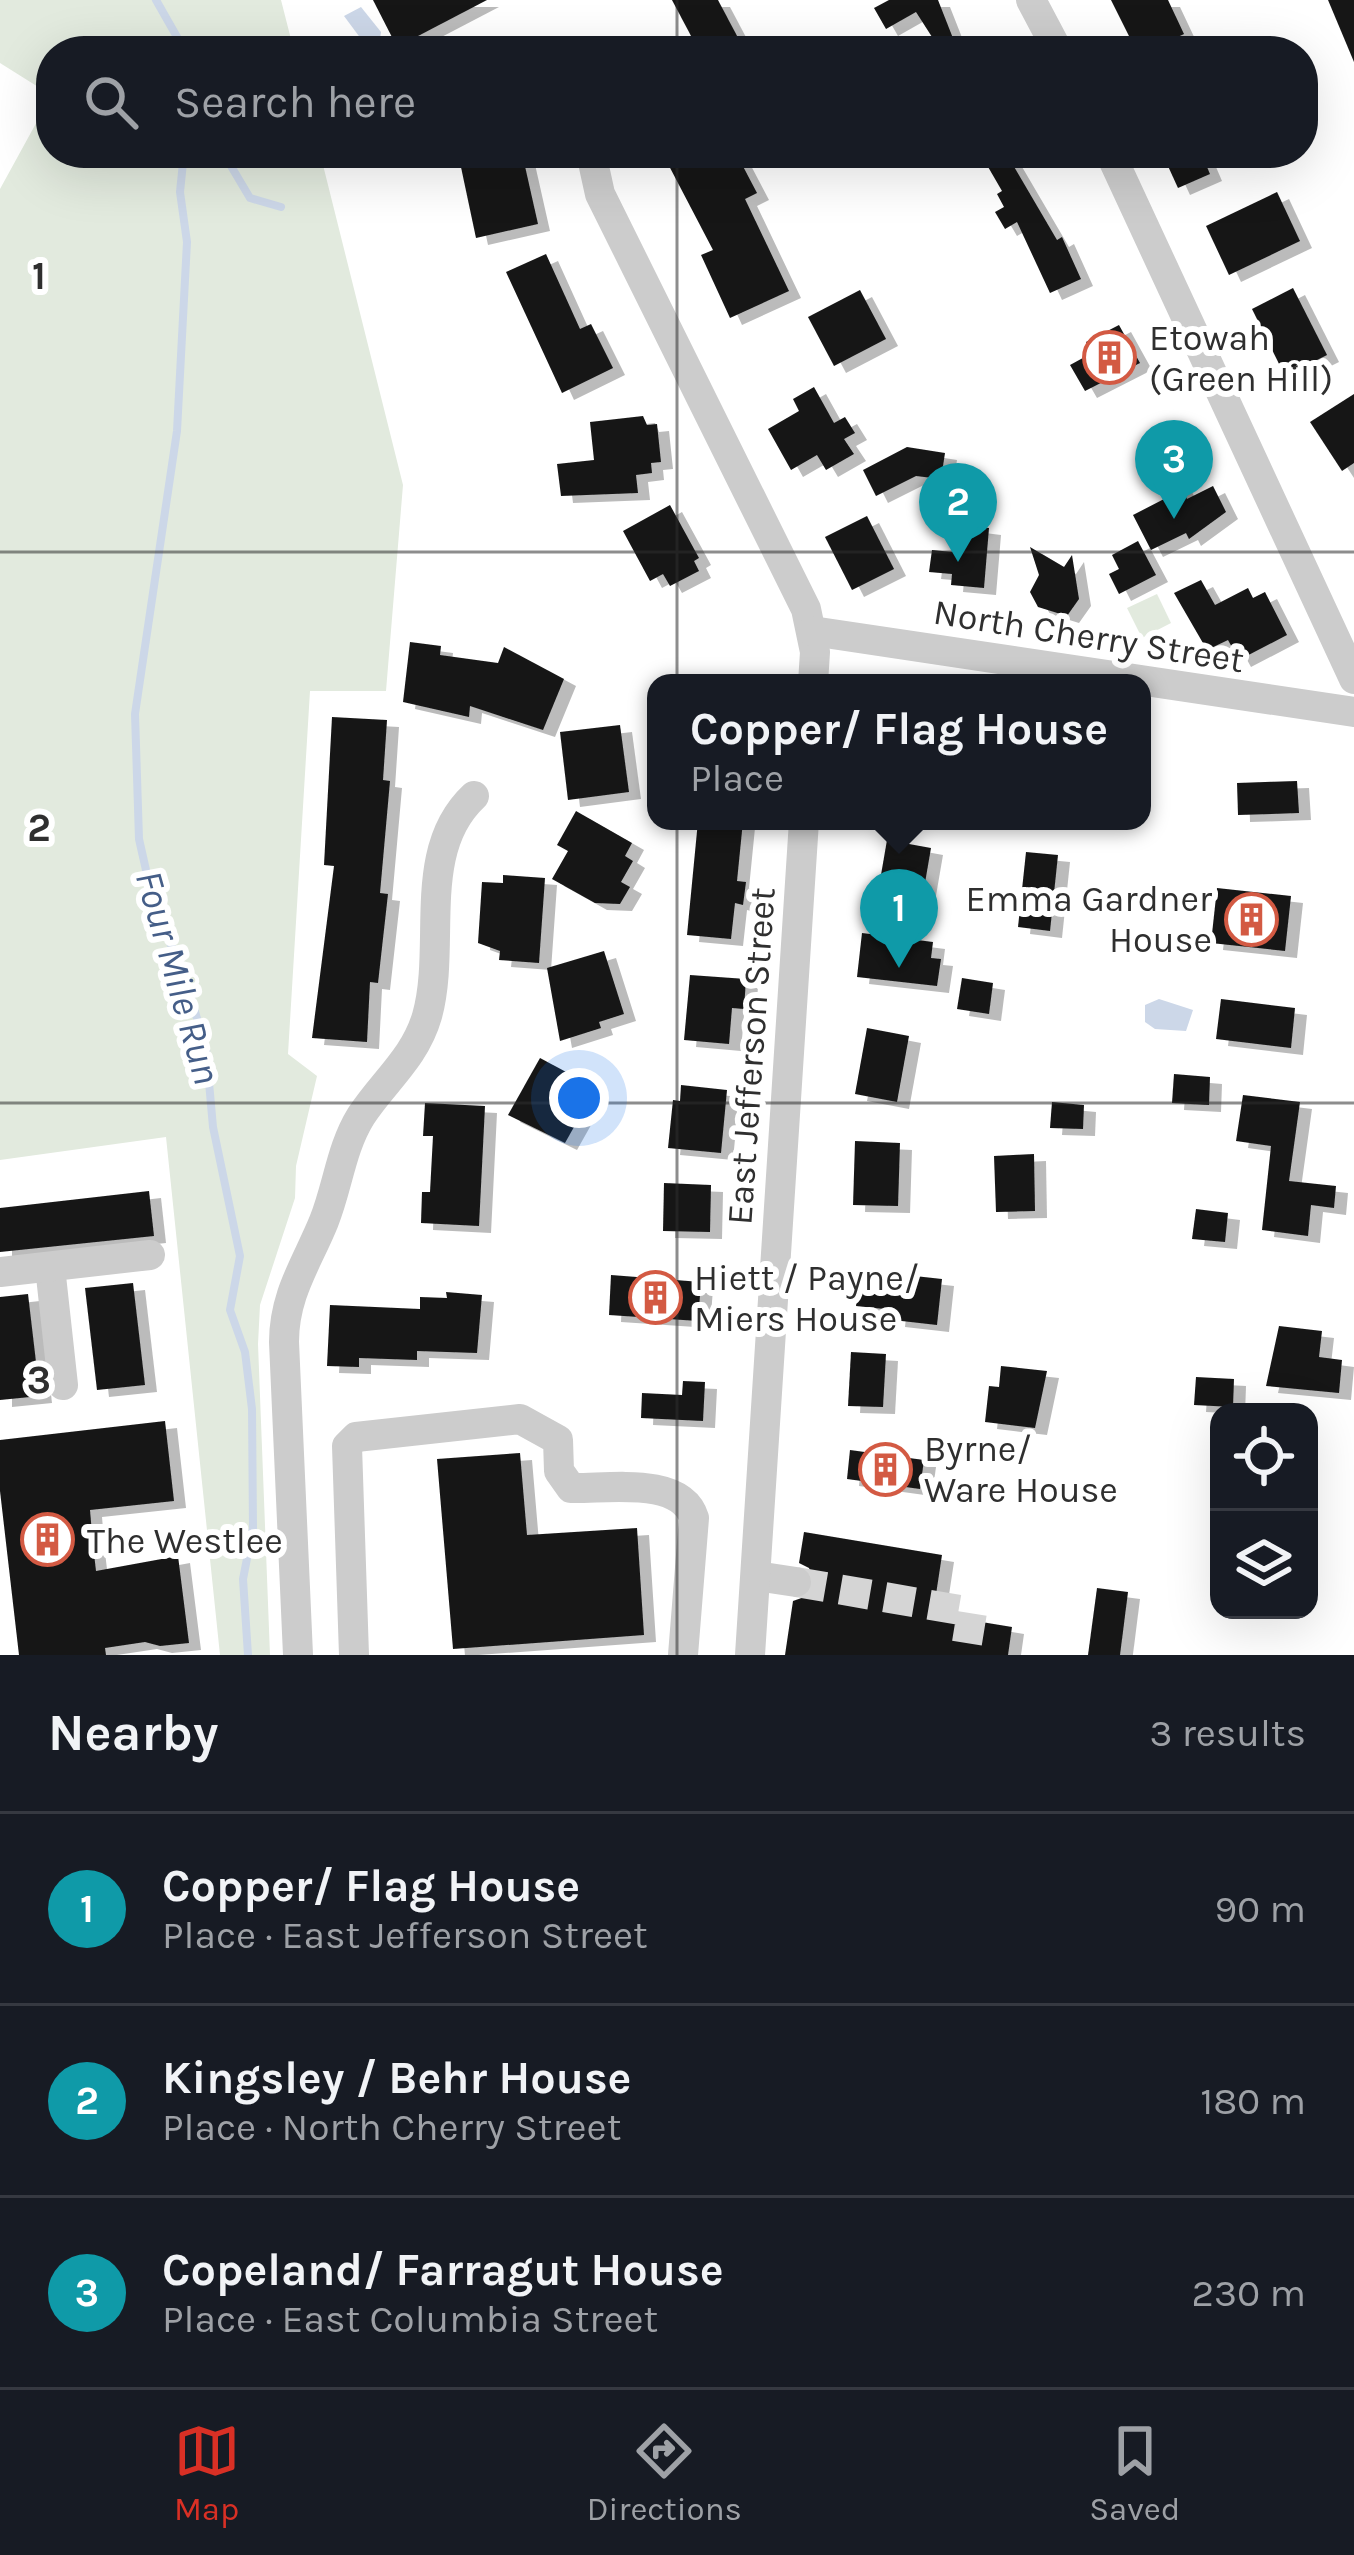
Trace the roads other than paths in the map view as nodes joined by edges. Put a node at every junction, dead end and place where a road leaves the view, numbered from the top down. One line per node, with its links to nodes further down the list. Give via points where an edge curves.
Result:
1 (1031, 0): 2 (street)
2 (1050, 36)
3 (594, 168): 5 (street)
4 (1117, 168): 8 (street)
5 (812, 631): 6 (street); 7 (street, North Cherry Street)
6 (813, 674)
7 (1100, 674)
8 (1354, 679)
9 (1151, 682): 10 (street, North Cherry Street)
10 (1354, 712)
11 (474, 796): 18 (street, via 442,844 422,1030 358,1121 291,1288 284,1342)
12 (803, 830): 19 (street, East Jefferson Street)
13 (150, 1255): 14 (street)
14 (50, 1267): 15 (street); 16 (street)
15 (0, 1272)
16 (63, 1385)
17 (348, 1530): 18 (street); 22 (street); 23 (street, via 345,1451 356,1437 534,1423 557,1440 559,1471 572,1488 673,1492 691,1507)
18 (293, 1534): 21 (street)
19 (756, 1576): 20 (street); 24 (street, East Jefferson Street)
20 (796, 1582)
21 (298, 1655)
22 (354, 1655)
23 (682, 1655)
24 (751, 1655)

